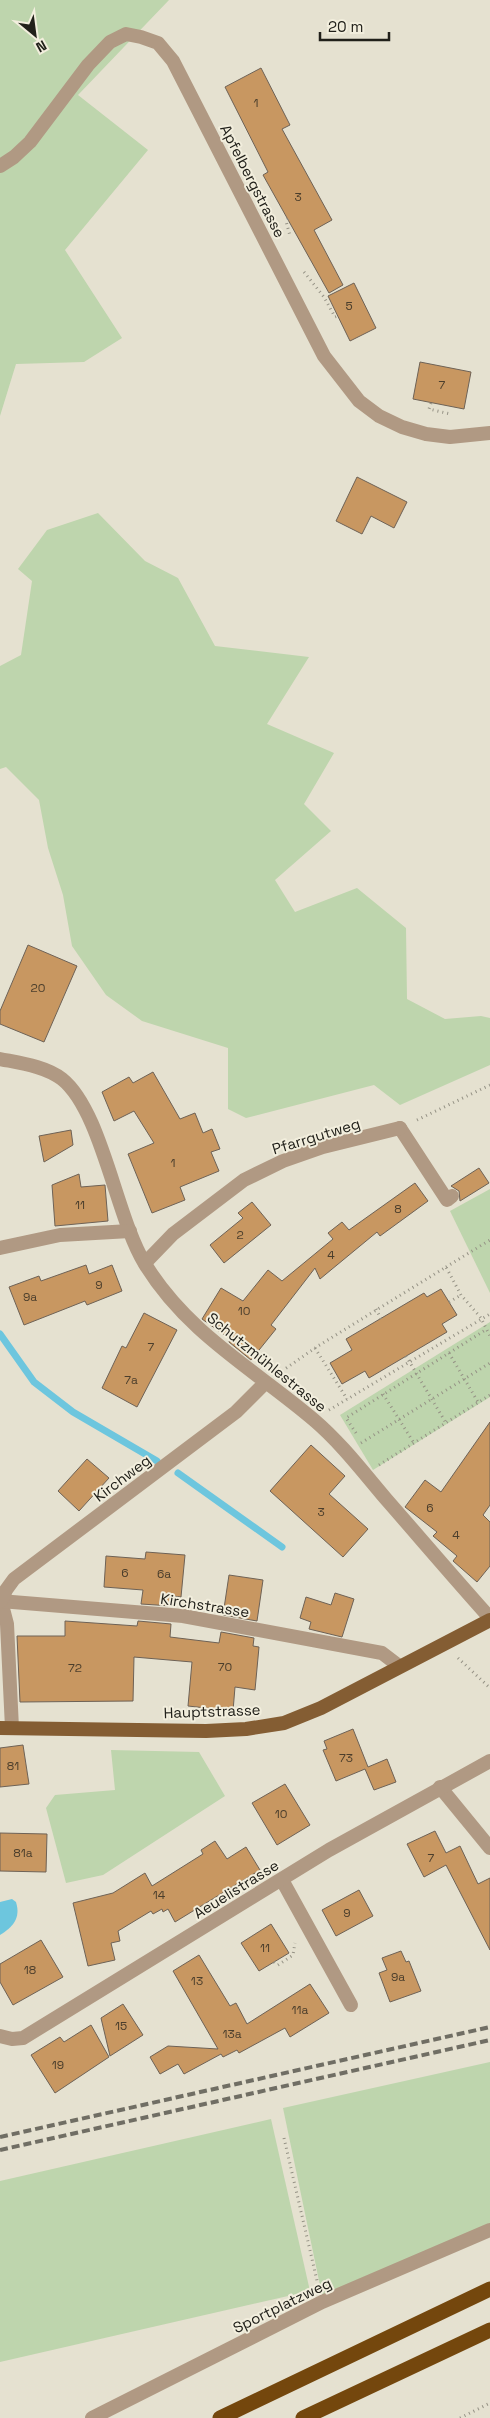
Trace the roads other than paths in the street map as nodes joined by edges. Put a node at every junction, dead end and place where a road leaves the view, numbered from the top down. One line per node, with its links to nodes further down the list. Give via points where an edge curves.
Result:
1 (0, 166): 2 (street, Apfelbergstrasse, via 30,142 93,59 110,42 126,34 158,43 173,61 324,356 358,401 379,416 426,434 450,437)
2 (490, 434)
3 (0, 1058): 5 (street, Schutzmühlestrasse, via 51,1072 71,1090 91,1124)
4 (452, 1196): 7 (street, Pfarrgutweg, via 447,1200 400,1128 323,1147 244,1180 173,1234)
5 (130, 1231): 6 (street, via 60,1235); 7 (street, Schutzmühlestrasse)
6 (0, 1248)
7 (144, 1263): 8 (street, Schutzmühlestrasse, via 207,1338)
8 (265, 1383): 9 (street, Kirchweg, via 236,1412 14,1579); 10 (street, Schutzmühlestrasse, via 314,1420 347,1453)
9 (1, 1601): 11 (street, Kirchstrasse, via 183,1616 382,1653); 12 (street, via 7,1624)
10 (490, 1619): 11 (main road, Hauptstrasse)
11 (399, 1666): 12 (main road, Hauptstrasse, via 321,1708 284,1723 246,1729)
12 (6, 1728)
13 (490, 1761): 14 (street, Aeuelistrasse)
14 (440, 1787): 15 (street); 16 (street, Aeuelistrasse)
15 (490, 1848)
16 (282, 1880): 17 (street); 18 (street, Aeuelistrasse, via 23,2038)
17 (351, 2005)
18 (0, 2036)
19 (490, 2230): 22 (street, Sportplatzweg, via 322,2302)
20 (490, 2289): 23 (highway)
21 (490, 2330): 24 (highway)
22 (92, 2418)
23 (220, 2418)
24 (303, 2418)

